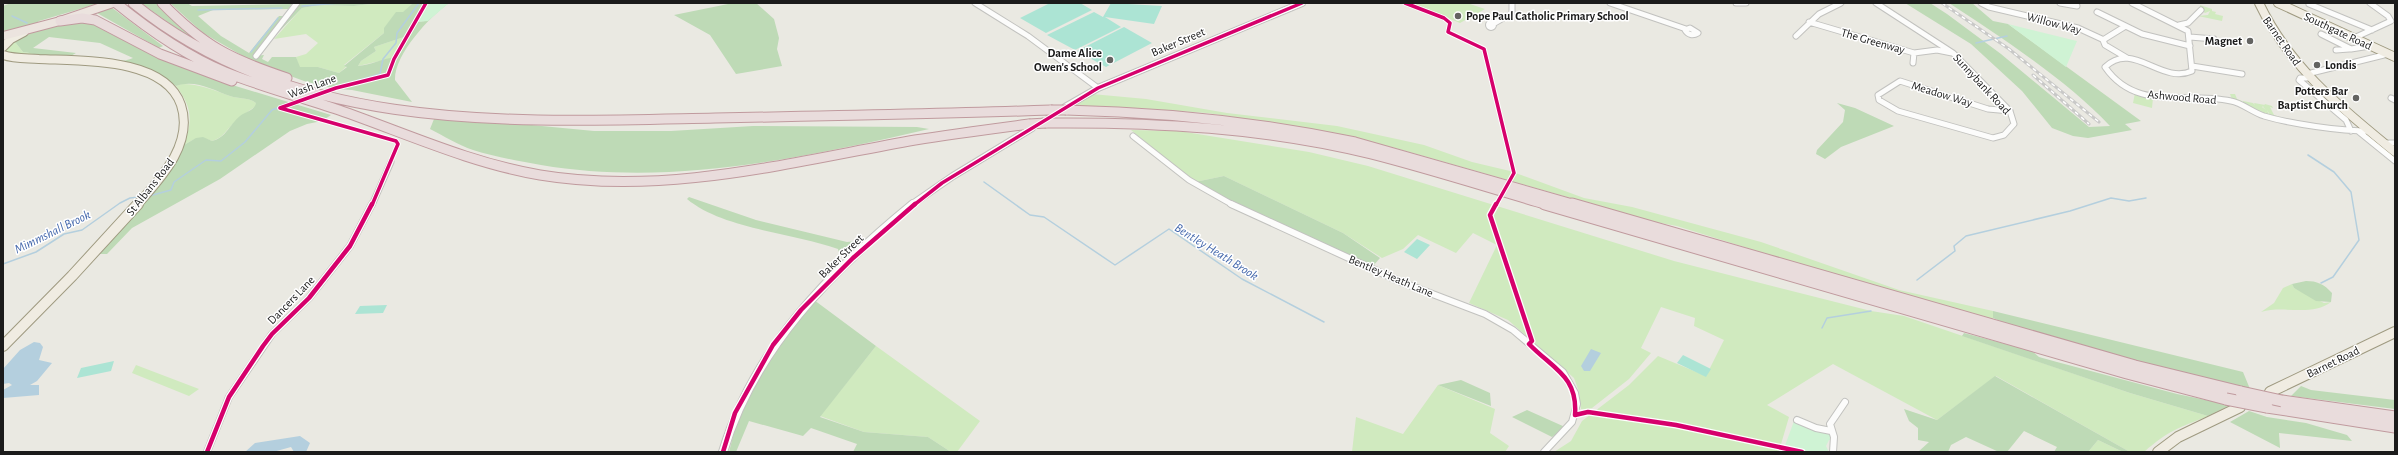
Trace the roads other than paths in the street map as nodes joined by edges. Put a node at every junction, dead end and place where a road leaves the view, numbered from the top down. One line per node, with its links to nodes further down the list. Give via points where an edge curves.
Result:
1 (115, 3): 25 (highway); 69 (highway, via 167,42 225,72)
2 (133, 3): 61 (highway, via 167,30 196,48 266,79 333,97 394,109)
3 (162, 3): 61 (highway, via 186,27 211,46 278,75 358,98)
4 (297, 3): 51 (street)
5 (975, 3): 58 (street, via 1028,36)
6 (1302, 3): 58 (street, Baker Street)
7 (1512, 3): 27 (street, via 1512,12)
8 (1610, 3): 30 (street)
9 (1736, 3): 10 (street)
10 (1746, 3)
11 (1876, 3): 40 (street, Sunnybank Road)
12 (1981, 3): 39 (street, Willow Way, via 2078,28)
13 (2060, 3): 21 (street, Willow Way)
14 (2132, 3): 28 (street)
15 (2259, 3): 56 (main road, Barnet Road, via 2268,24)
16 (2272, 3): 19 (main road, Southgate Road)
17 (2370, 3): 24 (street)
18 (1837, 4): 26 (street)
19 (2279, 4): 37 (main road, Southgate Road)
20 (2309, 4): 32 (street)
21 (2077, 6)
22 (2201, 10): 28 (street, via 2188,23)
23 (2097, 12): 29 (street)
24 (2394, 19): 32 (street)
25 (60, 21): 31 (highway); 69 (highway, via 82,18 95,20 160,54 198,69 414,142)
26 (1809, 22): 35 (street); 47 (street, The Greenway)
27 (1493, 24)
28 (2179, 25): 36 (street, via 2188,31)
29 (2124, 28): 39 (street); 41 (street, via 2158,41)
30 (1686, 29)
31 (29, 30): 34 (highway); 43 (main road, via 12,39)
32 (2372, 30): 37 (street)
33 (2320, 34): 44 (street)
34 (3, 36)
35 (1796, 36)
36 (2190, 37): 38 (street); 41 (street)
37 (2354, 38): 42 (main road, Southgate Road)
38 (2214, 39)
39 (2104, 40): 52 (street, Willow Way, via 2105,45)
40 (1941, 43): 45 (street); 48 (street, Sunnybank Road)
41 (2190, 46): 54 (street)
42 (2370, 46): 44 (street); 50 (main road, Southgate Road)
43 (3, 48)
44 (2351, 49): 46 (street)
45 (1937, 50): 47 (street, The Greenway); 48 (street, The Greenway)
46 (2336, 50)
47 (1914, 53): 53 (street)
48 (1954, 53): 60 (street, Sunnybank Road)
49 (3, 55): 74 (main road, St Albans Road, via 120,66 150,74 166,83 177,94 183,105 184,130 171,162 139,203 74,276)
50 (2391, 55): 56 (street)
51 (256, 56)
52 (2127, 58): 54 (street, Ashwood Road, via 2179,74 2190,73); 63 (street, Ashwood Road, via 2118,58 2105,67 2113,81 2128,89 2158,97 2232,102 2261,115)
53 (1913, 63)
54 (2192, 66): 55 (street)
55 (2242, 74)
56 (2306, 76): 63 (street, Barnet Road, via 2299,80 2346,120); 65 (main road, Barnet Road)
57 (1898, 82): 60 (street, Meadow Way, via 1988,109); 60 (street, Sunnybank Road, via 1878,95 1879,100 1898,111 1990,136 1998,138 2012,128 2014,122)
58 (1098, 88): 59 (street, Baker Street)
59 (1066, 109): 61 (highway, bridge, via 585,120); 78 (highway, bridge, via 1216,118 1355,142 2135,366 2282,401)
60 (2010, 111)
61 (496, 119)
62 (1031, 126): 69 (highway, via 938,135 734,174 657,182 596,182 545,176 506,168); 80 (highway, bridge, via 1046,123 1120,122 1216,128 1297,139 1371,154 2127,373 2226,399); 83 (street, Baker Street, via 942,183 909,209 872,240 807,304 773,345 753,377 735,413)
63 (2352, 131): 64 (street, Ashwood Road)
64 (2358, 131): 65 (street, Ashwood Road); 71 (street)
65 (2369, 131): 67 (main road, Barnet Road)
66 (1133, 136): 84 (street, Bentley Heath Lane, via 1183,177 1236,207 1423,291 1497,320 1517,332 1537,352 1566,374 1575,395 1573,422 1566,433)
67 (2385, 143): 68 (street); 70 (main road, Barnet Road)
68 (2395, 143)
69 (444, 149)
70 (2395, 152)
71 (2395, 161)
72 (390, 162): 82 (street, Dancers Lane, via 369,212 350,246 309,298 272,334 229,397)
73 (2395, 332): 75 (main road, Barnet Road)
74 (3, 346)
75 (2270, 392)
76 (1845, 402): 81 (street, via 1830,424)
77 (2240, 407): 86 (main road, via 2178,437)
78 (2395, 417)
79 (1797, 420): 81 (street, via 1816,428)
80 (2395, 427)
81 (1831, 430): 85 (street, via 1834,437)
82 (207, 452)
83 (723, 452)
84 (1544, 452)
85 (1833, 452)
86 (2158, 452)

